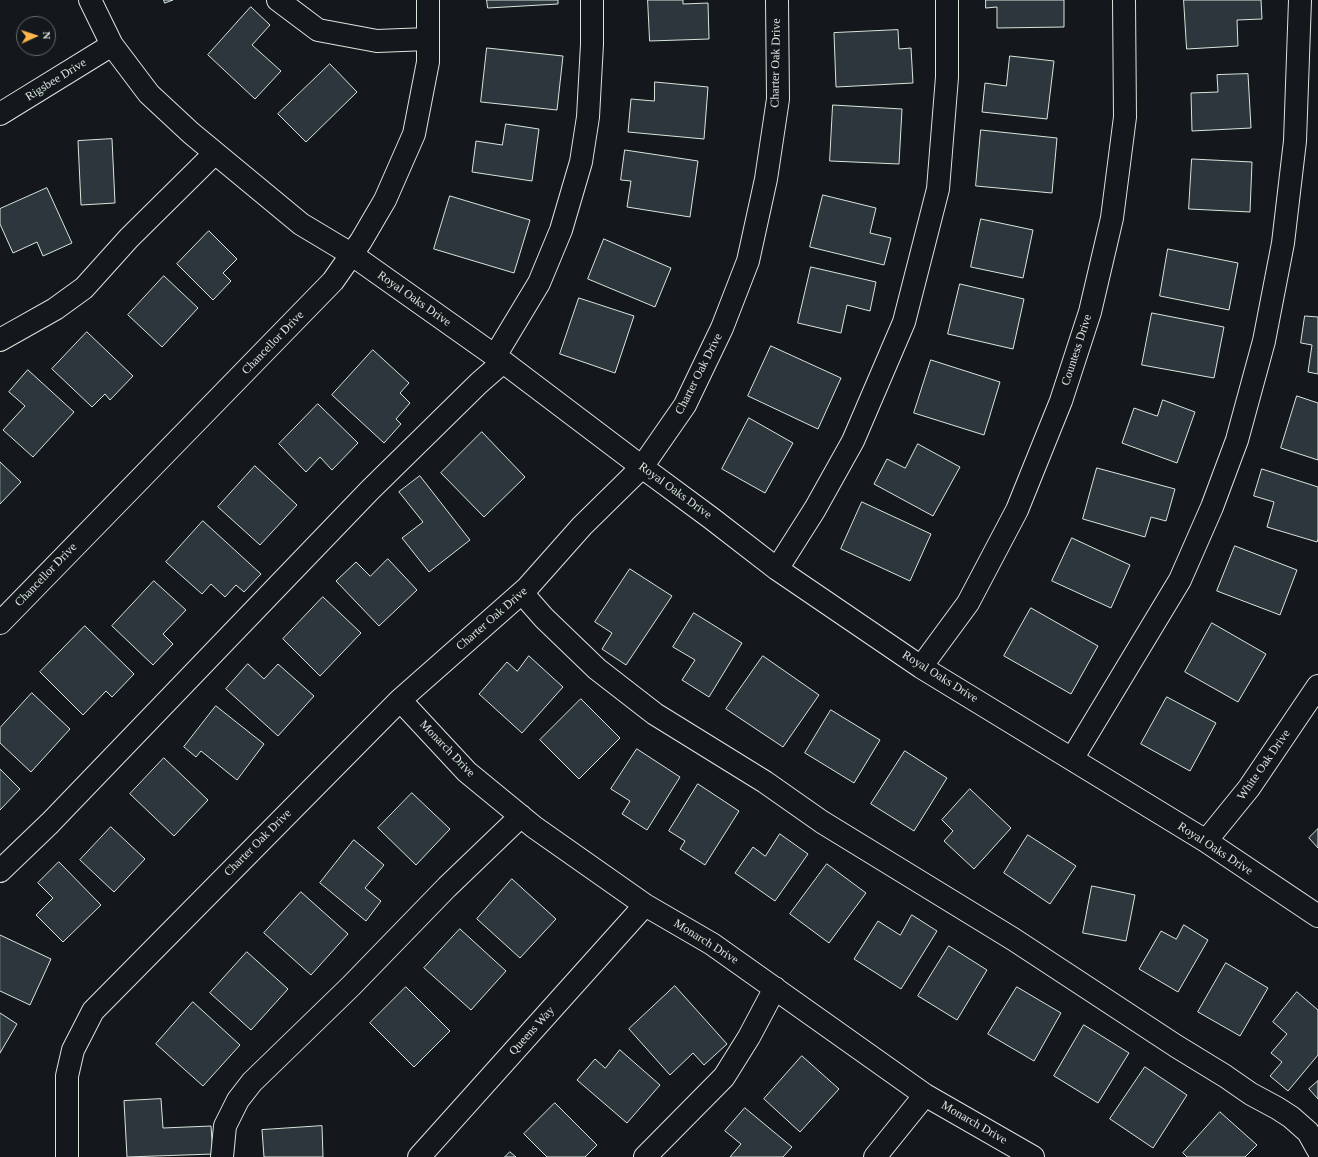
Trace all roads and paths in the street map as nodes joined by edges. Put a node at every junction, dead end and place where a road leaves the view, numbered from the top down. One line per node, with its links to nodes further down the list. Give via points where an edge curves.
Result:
1 (90, 0): 10 (street, Royal Oaks Drive)
2 (278, 0): 9 (street, via 318,30 377,41)
3 (428, 0): 9 (street, Chancellor Drive)
4 (592, 0): 15 (street, via 588,117 581,162 561,230 539,283)
5 (777, 0): 16 (street, Charter Oak Drive, via 778,99 766,179 748,261 722,328 685,405)
6 (947, 0): 17 (street, via 947,77 938,189 904,322 853,441 815,509)
7 (1124, 0): 20 (street, Countess Drive, via 1125,117 1112,218 1090,312 1061,401 1017,510 968,603)
8 (1300, 0): 23 (street, via 1295,141 1283,243 1264,341 1237,440 1212,507 1180,580)
9 (428, 39): 13 (street, Chancellor Drive, via 428,62 414,134 385,200 362,241)
10 (112, 45): 11 (street, Rigsbee Drive); 12 (street, Royal Oaks Drive, via 149,94)
11 (0, 114)
12 (216, 153): 13 (street, Royal Oaks Drive, via 301,224); 14 (street, via 129,238 84,288 55,310)
13 (351, 254): 15 (street, Royal Oaks Drive); 19 (street, Chancellor Drive, via 333,281)
14 (0, 340)
15 (499, 359): 16 (street, Royal Oaks Drive); 26 (street, via 56,817)
16 (642, 468): 17 (street, Royal Oaks Drive); 18 (street, Charter Oak Drive, via 582,526)
17 (777, 569): 20 (street, Royal Oaks Drive)
18 (522, 592): 22 (street, Charter Oak Drive); 31 (street, via 544,618 597,669 655,714 765,782 822,822 1013,939 1251,1094 1282,1111 1308,1132)
19 (0, 623)
20 (921, 667): 23 (street, Royal Oaks Drive)
21 (1318, 686): 25 (street, White Oak Drive, via 1249,788)
22 (400, 700): 24 (street, Monarch Drive, via 467,772); 32 (street, Charter Oak Drive, via 93,1011 73,1050 67,1076)
23 (1072, 759): 25 (street, Royal Oaks Drive)
24 (521, 816): 27 (street, Monarch Drive); 33 (street, via 447,887 352,986 252,1082 238,1100 225,1126)
25 (1206, 841): 28 (street, Royal Oaks Drive)
26 (0, 871)
27 (645, 905): 29 (street, Monarch Drive, via 712,944); 34 (street, Queens Way)
28 (1318, 916)
29 (775, 988): 30 (street, Monarch Drive); 35 (street, via 724,1077)
30 (925, 1095): 36 (street); 37 (street, Monarch Drive)
31 (1318, 1150)
32 (66, 1157)
33 (222, 1157)
34 (419, 1157)
35 (645, 1157)
36 (875, 1157)
37 (1034, 1157)

